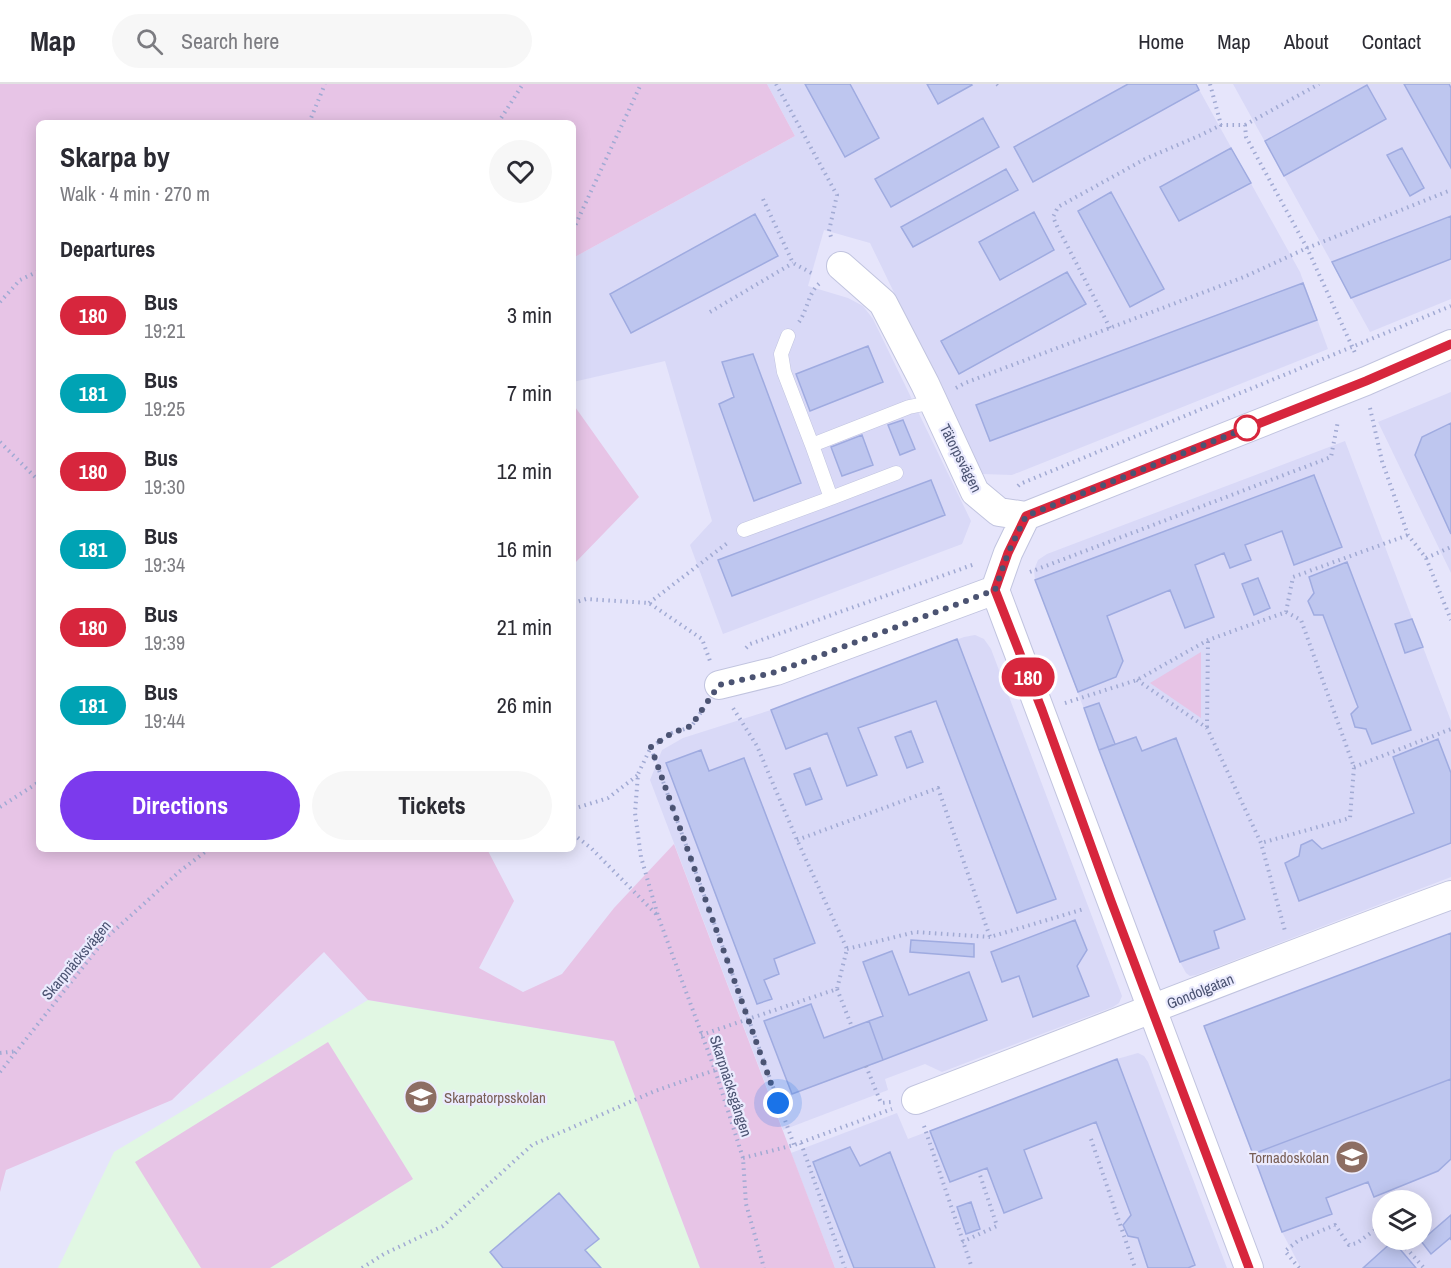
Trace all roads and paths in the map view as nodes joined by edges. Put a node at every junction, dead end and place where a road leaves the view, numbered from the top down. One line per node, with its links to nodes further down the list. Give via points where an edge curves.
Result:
1 (325, 84): 7 (path)
2 (523, 84): 8 (path)
3 (640, 84): 13 (path)
4 (776, 84): 16 (path, via 837,195 829,231)
5 (1210, 84): 9 (path)
6 (1319, 84): 10 (path)
7 (310, 120)
8 (500, 120)
9 (1221, 125): 10 (path); 20 (path, via 1145,159 1058,207 1053,217)
10 (1245, 125): 14 (path, via 1246,137)
11 (1451, 190): 14 (path)
12 (763, 199): 15 (path)
13 (576, 223)
14 (1307, 248): 20 (path, via 1244,277); 23 (path)
15 (793, 262): 19 (path); 21 (path, via 824,279 813,288 803,316)
16 (841, 266): 24 (street, Tätorpsvägen, via 883,303)
17 (36, 272): 18 (path, via 20,280)
18 (0, 302)
19 (710, 312)
20 (1110, 328): 24 (path, via 965,383)
21 (788, 336): 27 (lane, via 781,354 784,372)
22 (1451, 344): 23 (street)
23 (1366, 381): 31 (street); 33 (path, via 1382,461)
24 (934, 402): 27 (lane, via 909,407); 31 (street, Tätorpsvägen, via 975,492 999,512)
25 (1339, 417): 37 (path, via 1331,457 1020,576)
26 (0, 442): 29 (path)
27 (812, 445): 30 (lane)
28 (896, 474): 30 (lane)
29 (36, 478)
30 (831, 498): 32 (lane)
31 (1026, 516): 37 (street)
32 (744, 530): 39 (path)
33 (1408, 535): 35 (path); 40 (path, via 1293,577)
34 (1451, 547): 35 (path)
35 (1426, 558): 41 (path)
36 (973, 565): 44 (path, via 750,644)
37 (995, 590): 44 (street, via 776,672); 45 (street)
38 (576, 602): 39 (path, via 586,599)
39 (650, 603): 44 (path, via 702,639)
40 (1286, 612): 42 (path); 49 (path, via 1301,620)
41 (1451, 620)
42 (1208, 640): 43 (path); 46 (path)
43 (1137, 680): 45 (path); 46 (path)
44 (719, 685): 48 (path, via 691,726); 55 (path, via 757,746)
45 (1042, 710): 59 (street)
46 (1207, 728): 56 (path)
47 (1451, 729): 49 (path)
48 (651, 747): 50 (path); 66 (path)
49 (1354, 767): 56 (path, via 1350,818)
50 (638, 774): 53 (path, via 608,798); 60 (path, Skarpnäcksgången, via 634,813 640,857)
51 (36, 784): 52 (path)
52 (0, 807)
53 (576, 808)
54 (576, 836): 60 (path)
55 (797, 840): 61 (path, via 939,788); 62 (path)
56 (1261, 843): 63 (path)
57 (205, 852): 69 (path, Skarpnäcksvägen, via 106,938)
58 (1451, 895): 63 (street, Gondolgatan)
59 (1111, 901): 61 (path); 65 (street)
60 (658, 915): 68 (path, Skarpnäcksgången)
61 (990, 937): 62 (path, via 915,932)
62 (847, 949): 64 (path)
63 (1291, 954): 65 (street, Gondolgatan)
64 (837, 989): 66 (path); 67 (path)
65 (1153, 1010): 74 (street, Gondolgatan); 88 (street)
66 (747, 1019): 68 (path); 77 (path)
67 (852, 1028)
68 (701, 1035): 72 (path, Skarpnäcksgången)
69 (19, 1051): 70 (path); 73 (path, Skarpnäcksvägen)
70 (0, 1053)
71 (866, 1066): 74 (path, via 881,1103)
72 (715, 1071): 78 (path, Skarpnäcksgången); 83 (path, via 656,1091 532,1145 442,1226)
73 (0, 1072)
74 (916, 1100): 76 (path); 81 (path)
75 (1091, 1139): 87 (path)
76 (801, 1143): 77 (path); 85 (path)
77 (794, 1145): 78 (path)
78 (742, 1158): 84 (path, Skarpnäcksgången, via 747,1204)
79 (980, 1175): 81 (path, via 997,1226)
80 (1372, 1232): 89 (path, via 1348,1245 1335,1225 1299,1240 1285,1251)
81 (962, 1242): 86 (path)
82 (1408, 1250): 90 (path)
83 (362, 1268)
84 (764, 1268)
85 (844, 1268)
86 (972, 1268)
87 (1136, 1268)
88 (1250, 1268)
89 (1299, 1268)
90 (1424, 1268)

